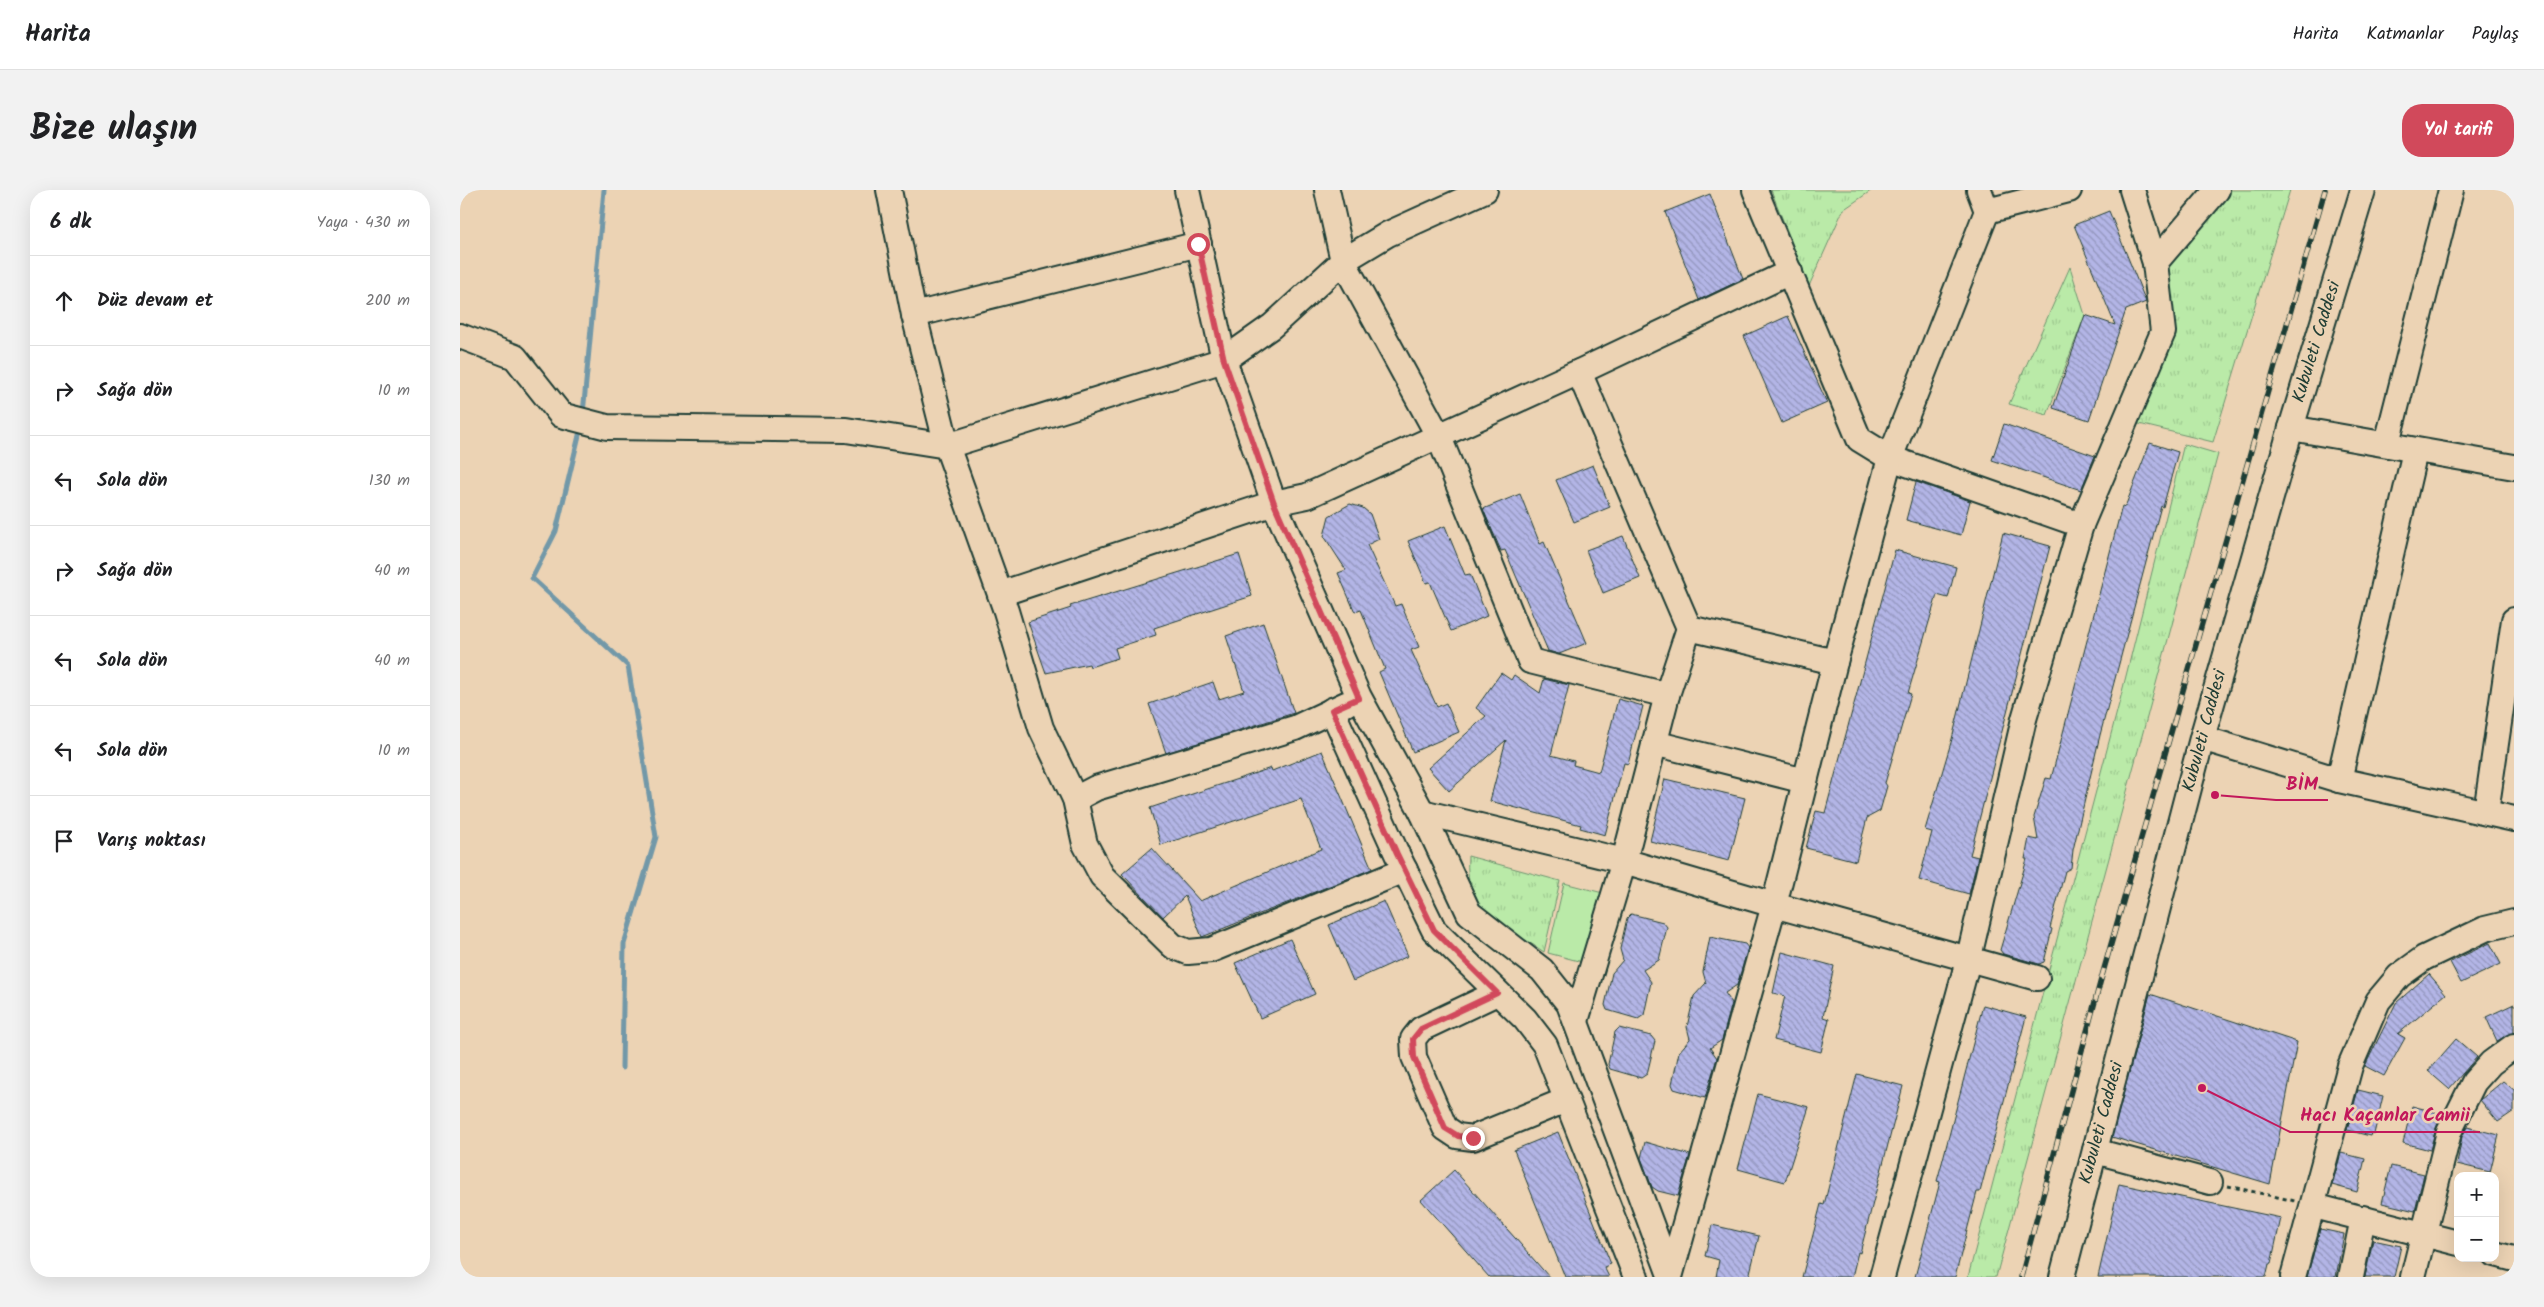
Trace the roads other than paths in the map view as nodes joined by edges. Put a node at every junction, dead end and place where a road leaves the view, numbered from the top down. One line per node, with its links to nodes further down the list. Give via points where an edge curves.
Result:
1 (889, 190): 16 (street)
2 (1187, 190): 12 (street)
3 (1326, 190): 13 (street)
4 (1485, 190): 13 (street, via 1388,234)
5 (1755, 190): 15 (street)
6 (2069, 190): 11 (street)
7 (2132, 190): 14 (street)
8 (2217, 190): 14 (street)
9 (2363, 190): 20 (street, Kubuleti Caddesi)
10 (2451, 190): 22 (street)
11 (1983, 201): 25 (street)
12 (1198, 244): 16 (street); 18 (street)
13 (1343, 261): 18 (street, via 1272,326); 21 (street)
14 (2155, 264): 28 (street, via 2163,332)
15 (1790, 272): 19 (street); 25 (street, via 1859,439)
16 (914, 315): 23 (street)
17 (460, 336): 23 (street, via 515,357 561,415 607,427 846,430)
18 (1224, 360): 23 (street); 27 (street)
19 (1579, 372): 21 (street); 31 (street)
20 (2291, 428): 22 (street); 36 (street, Kubuleti Caddesi)
21 (1439, 437): 27 (street, via 1307,496); 33 (street, via 1530,661)
22 (2387, 444): 24 (street)
23 (947, 446): 29 (street)
24 (2415, 451): 26 (street); 38 (street)
25 (1890, 458): 28 (street); 32 (street)
26 (2514, 467)
27 (1274, 503): 29 (street); 34 (street)
28 (2081, 525): 48 (street, via 2024,719)
29 (1000, 594): 40 (street, via 1041,728)
30 (2514, 620): 42 (street)
31 (1689, 628): 32 (street); 33 (street)
32 (1835, 662): 39 (street)
33 (1667, 695): 37 (street)
34 (1359, 698): 35 (street); 41 (street)
35 (1332, 710): 40 (street, via 1295,728 1096,788); 45 (street)
36 (2202, 738): 38 (street); 54 (street, Kubuleti Caddesi)
37 (1654, 743): 39 (street); 44 (street)
38 (2339, 780): 42 (street)
39 (1805, 781): 46 (street)
40 (1075, 799): 45 (street, via 1085,844 1102,876 1173,946 1188,952 1211,950)
41 (1422, 812): 44 (street); 51 (street, via 1469,913 1542,970 1569,1004)
42 (2486, 812): 43 (street)
43 (2514, 819)
44 (1624, 861): 46 (street); 51 (street)
45 (1405, 870): 50 (street, via 1434,930)
46 (1774, 905): 48 (street); 62 (street)
47 (2514, 922): 56 (street, via 2485,929 2424,958 2399,976 2378,1001 2350,1066)
48 (1969, 957): 49 (street); 64 (street)
49 (2037, 978)
50 (1497, 993): 53 (street, via 1545,1045); 53 (street, via 1421,1029 1413,1039 1414,1057 1445,1128 1458,1136 1473,1138)
51 (1576, 1021): 62 (street)
52 (2514, 1046): 58 (street, via 2491,1063 2474,1082 2449,1132)
53 (1566, 1100): 63 (street)
54 (2095, 1151): 55 (street); 65 (street, Kubuleti Caddesi)
55 (2210, 1182)
56 (2314, 1206): 57 (street); 66 (street)
57 (2362, 1218): 58 (street); 67 (street)
58 (2423, 1233): 59 (street); 68 (street)
59 (2454, 1242)
60 (2499, 1255): 61 (street)
61 (2514, 1259)
62 (1670, 1276)
63 (1636, 1277)
64 (1882, 1277)
65 (2062, 1277)
66 (2293, 1277)
67 (2351, 1277)
68 (2413, 1277)

